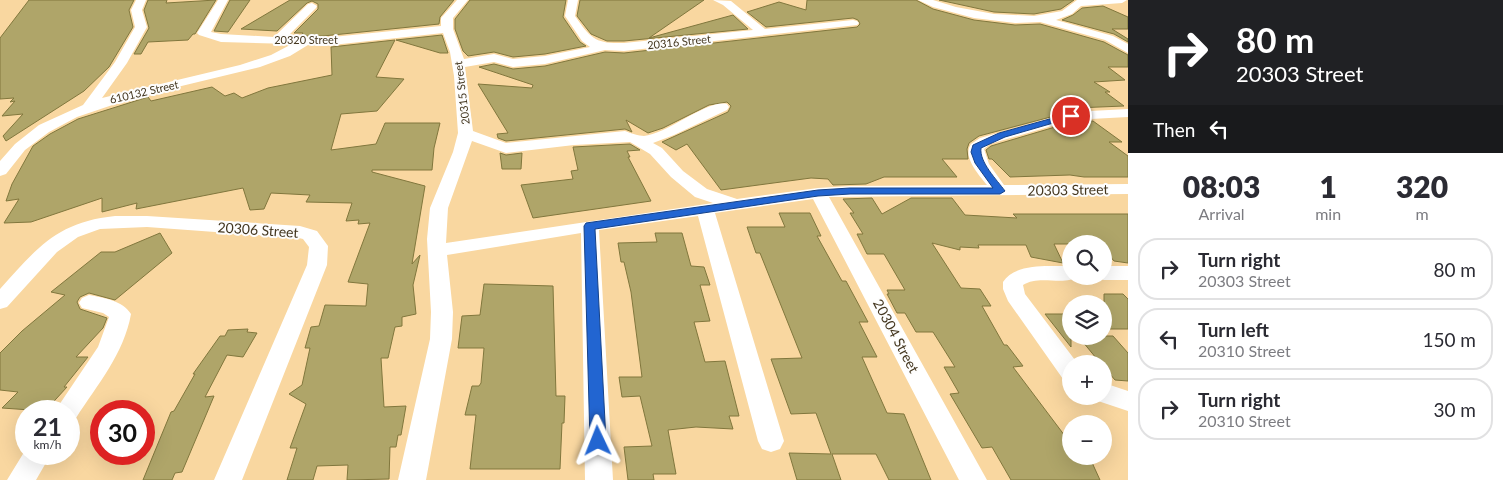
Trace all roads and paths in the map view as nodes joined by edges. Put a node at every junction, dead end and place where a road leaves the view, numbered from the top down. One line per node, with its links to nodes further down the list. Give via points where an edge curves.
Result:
1 (141, 0): 18 (street, via 136,14 141,27 121,63)
2 (223, 0): 13 (street, 20320 Street, via 204,32 206,35)
3 (463, 0): 11 (street, via 447,18)
4 (573, 0): 15 (street, via 570,16 587,41)
5 (718, 0): 12 (street, via 731,6)
6 (923, 0): 9 (street, via 988,16)
7 (1122, 0): 9 (street, via 1078,3 1068,13)
8 (312, 6): 13 (street)
9 (1042, 20): 16 (street, via 1109,38)
10 (853, 23): 12 (street)
11 (447, 29): 14 (street, 20320 Street); 17 (street, 20315 Street)
12 (763, 33): 15 (street, 20316 Street)
13 (277, 40): 14 (street, 20320 Street)
14 (304, 42): 18 (street, 610132 Street, via 291,52 244,68 136,92)
15 (604, 47): 17 (street, 20316 Street, via 533,61 513,63 494,58)
16 (1128, 49)
17 (459, 64): 21 (street, 20315 Street)
18 (88, 107): 23 (street, 610132 Street, via 39,132 8,158)
19 (722, 107): 22 (street)
20 (1128, 113): 25 (street, via 1071,116 985,141 976,147 976,152)
21 (466, 133): 22 (street, via 506,148 625,136); 30 (street, 20315 Street, via 439,208)
22 (643, 142): 27 (street, via 701,193)
23 (0, 171)
24 (1128, 189): 25 (street, 20303 Street)
25 (1000, 191): 26 (street, 20303 Street)
26 (818, 193): 27 (street, 20303 Street); 46 (street, 20304 Street)
27 (737, 205): 28 (street, 20303 Street)
28 (705, 210): 29 (street, 20303 Street); 40 (street)
29 (590, 226): 30 (street, 20303 Street); 45 (street)
30 (438, 250): 44 (street, 20315 Street, via 441,339)
31 (1062, 273): 36 (street, via 1032,274 1013,282 1015,296)
32 (1112, 273): 33 (street)
33 (1128, 273)
34 (0, 302): 43 (street, 20306 Street, via 58,241 71,232 98,223 149,223 310,235 319,246 317,265)
35 (89, 302): 38 (street, via 109,307 120,314 119,327 111,345)
36 (1062, 360)
37 (1112, 396): 39 (street)
38 (74, 400)
39 (1128, 401)
40 (772, 441)
41 (31, 465): 42 (street)
42 (21, 480)
43 (228, 480)
44 (412, 480)
45 (599, 480)
46 (973, 480)

